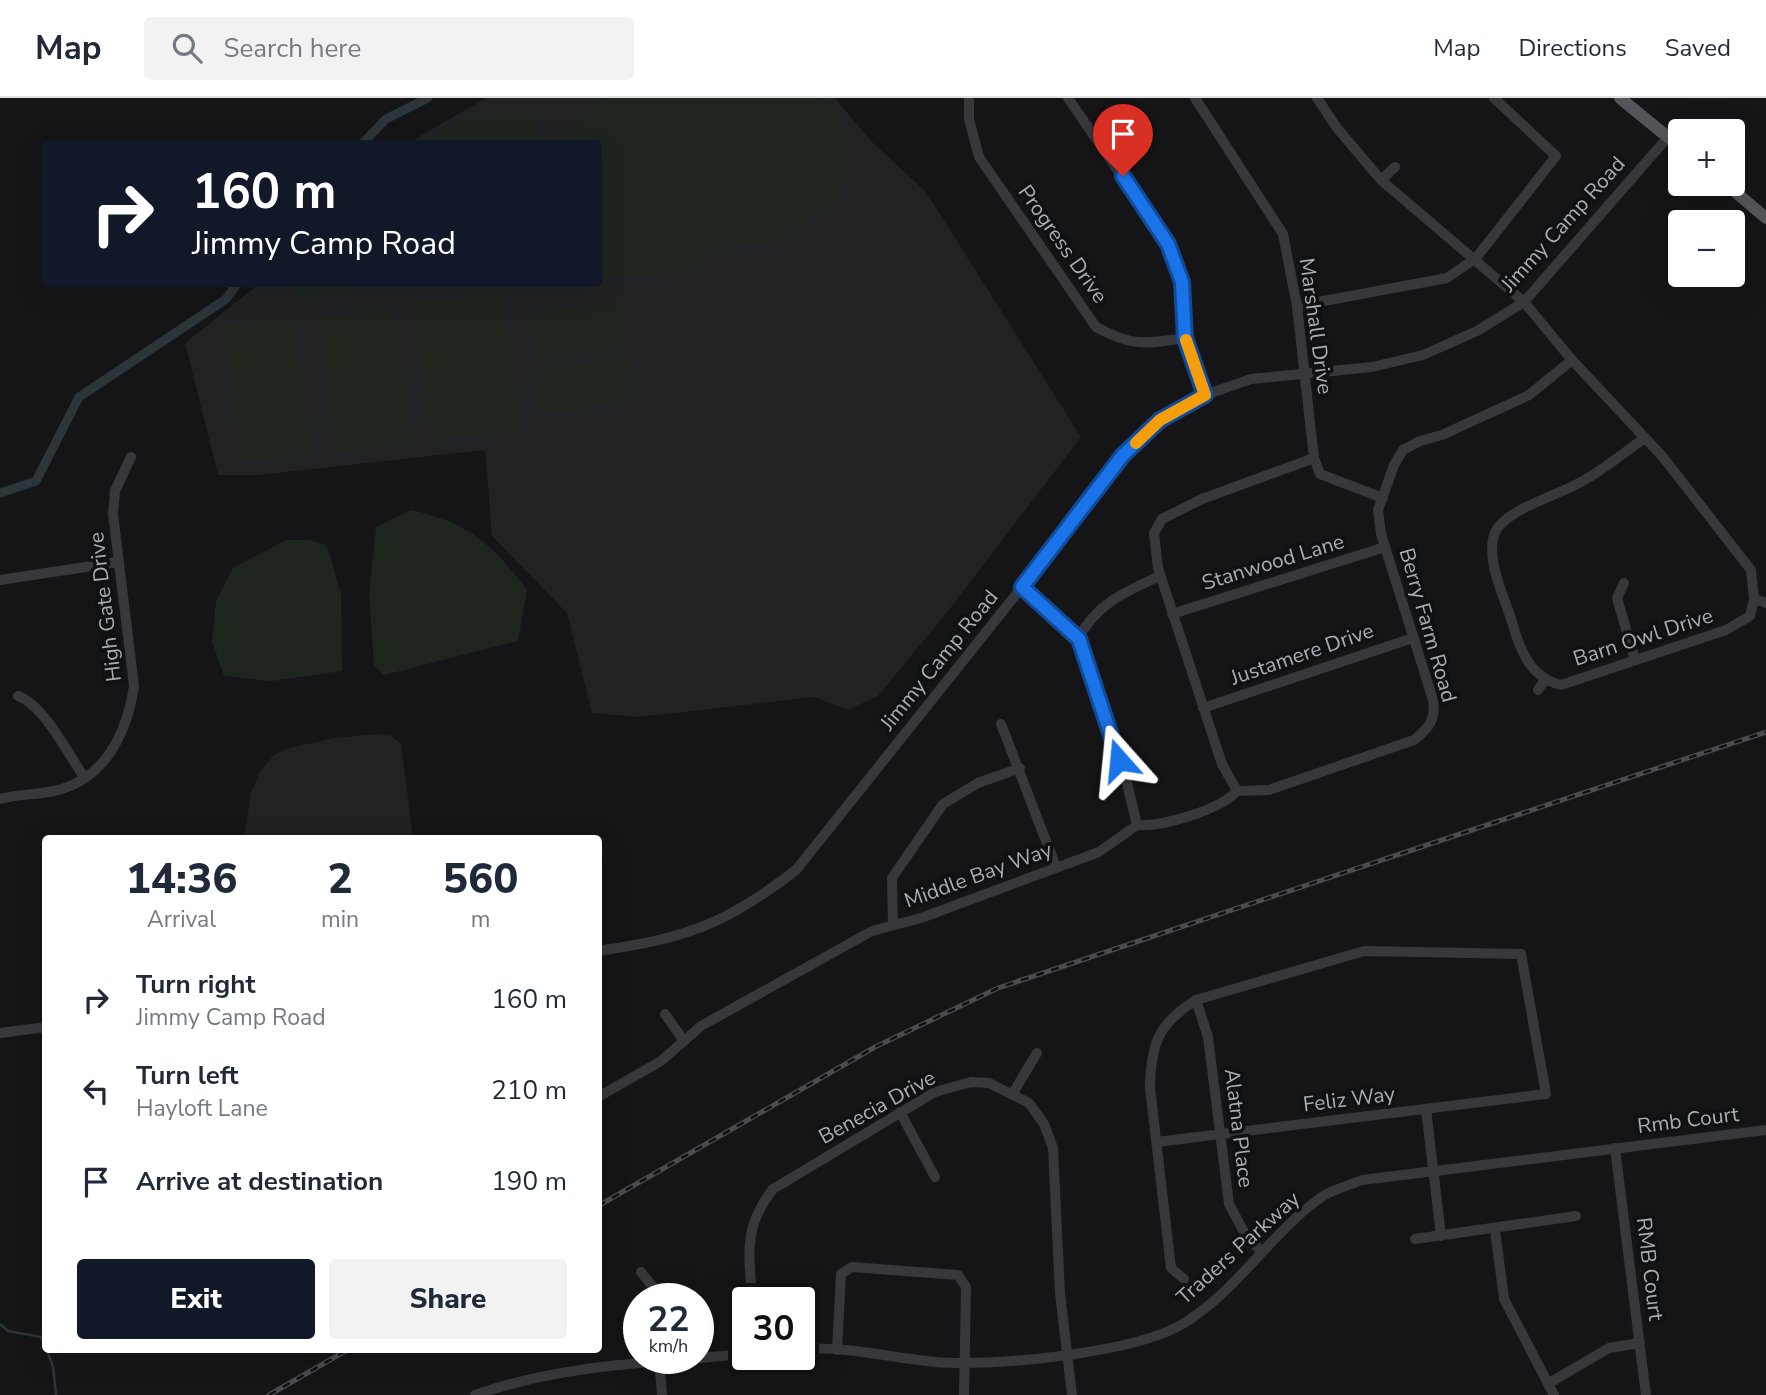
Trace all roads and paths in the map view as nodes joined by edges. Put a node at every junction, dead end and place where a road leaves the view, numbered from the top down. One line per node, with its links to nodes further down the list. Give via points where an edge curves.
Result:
1 (969, 98): 15 (street, Progress Drive, via 979,158 1097,327 1123,342)
2 (1068, 98): 15 (street, via 1168,244 1182,282)
3 (1195, 98): 14 (street, Marshall Drive, via 1283,234)
4 (1317, 98): 9 (street)
5 (1494, 98): 12 (street, via 1556,156)
6 (1620, 98): 7 (main road)
7 (1668, 137): 13 (street, Jimmy Camp Road)
8 (1395, 167): 9 (street)
9 (1381, 180): 12 (street)
10 (1741, 196): 11 (main road)
11 (1766, 218)
12 (1476, 258): 13 (street); 14 (street, via 1447,278)
13 (1524, 302): 16 (street); 17 (street, Jimmy Camp Road, via 1477,331 1423,355)
14 (1297, 306): 17 (street, Marshall Drive)
15 (1185, 338): 18 (street)
16 (1572, 360): 19 (street); 22 (street, Berry Farm Road, via 1530,395 1403,450)
17 (1304, 373): 18 (street, Jimmy Camp Road, via 1251,379); 21 (street, Marshall Drive)
18 (1205, 395): 28 (street, Jimmy Camp Road, via 1160,420 1123,455)
19 (1645, 438): 29 (street, via 1751,570); 35 (street, via 1580,483 1513,514 1494,531 1491,552 1514,628 1531,667)
20 (131, 457): 24 (street, High Gate Drive, via 115,491)
21 (1314, 458): 22 (street, via 1320,474); 25 (street, via 1202,499 1163,519 1153,545)
22 (1383, 498): 23 (street, Berry Farm Road, via 1378,510)
23 (1385, 547): 31 (street, Stanwood Lane); 32 (street, Berry Farm Road)
24 (118, 562): 26 (street); 41 (street, High Gate Drive, via 134,686 130,711 108,759)
25 (1160, 576): 31 (street); 33 (street, via 1115,596 1087,622)
26 (0, 580)
27 (1625, 583): 34 (street, via 1617,598)
28 (1022, 587): 33 (street); 47 (street, Jimmy Camp Road, via 796,870 753,904 715,923 677,937)
29 (1754, 599): 30 (street); 34 (street, Barn Owl Drive, via 1750,617 1726,630)
30 (1766, 603)
31 (1172, 614): 38 (street)
32 (1413, 638): 38 (street, Justamere Drive); 42 (street, Berry Farm Road, via 1436,715 1427,730 1414,740 1269,790)
33 (1079, 639): 44 (street)
34 (1635, 660): 35 (street, Barn Owl Drive, via 1561,685)
35 (1544, 681): 36 (street)
36 (1538, 690)
37 (18, 696): 41 (street, via 28,699 50,725)
38 (1203, 708): 42 (street)
39 (1001, 724): 40 (street)
40 (1020, 768): 45 (street); 46 (street, via 978,783 943,804 892,878)
41 (84, 777): 43 (street, High Gate Drive, via 55,791)
42 (1237, 792): 44 (street, via 1228,801 1155,827)
43 (0, 799)
44 (1137, 825): 45 (street, Middle Bay Way, via 1099,852)
45 (1056, 867): 46 (street, Middle Bay Way)
46 (893, 925): 52 (street, Middle Bay Way, via 873,931 701,1026)
47 (602, 950)
48 (1196, 1000): 56 (street, Feliz Way, via 1364,951 1521,954 1546,1094); 59 (street, Alatna Place, via 1208,1037); 60 (street, via 1177,1012 1159,1033 1150,1058)
49 (666, 1014): 52 (street)
50 (42, 1027): 51 (street)
51 (0, 1032)
52 (684, 1041): 55 (street, Middle Bay Way, via 661,1061)
53 (1037, 1053): 54 (street)
54 (1013, 1093): 57 (street, Benecia Drive, via 989,1083 971,1082 935,1092); 76 (street, Benecia Drive, via 1029,1103 1053,1147)
55 (602, 1095)
56 (1426, 1109): 59 (street, Feliz Way); 62 (street)
57 (900, 1112): 63 (street); 72 (street, Benecia Drive, via 774,1189 757,1210 748,1236)
58 (1766, 1130): 61 (street, Rmb Court)
59 (1219, 1135): 60 (street, Feliz Way); 68 (street, Alatna Place, via 1229,1204 1245,1234)
60 (1157, 1142): 70 (street, via 1171,1268)
61 (1615, 1148): 62 (street, Traders Parkway); 73 (street, RMB Court)
62 (1432, 1170): 66 (street); 68 (street, Traders Parkway, via 1362,1180 1324,1196)
63 (934, 1177)
64 (1576, 1216): 65 (street)
65 (1495, 1230): 66 (street); 80 (street, via 1503,1299)
66 (1441, 1236): 67 (street)
67 (1415, 1239)
68 (1262, 1252): 76 (street, Traders Parkway, via 1184,1324 1153,1339)
69 (641, 1272): 71 (street)
70 (1184, 1279)
71 (650, 1283)
72 (751, 1283)
73 (1640, 1343): 80 (street, via 1609,1348); 86 (street, RMB Court)
74 (819, 1349): 75 (street, Traders Parkway)
75 (837, 1350): 77 (street, Traders Parkway); 77 (street, via 841,1274 852,1267 947,1272 958,1275 966,1287)
76 (1067, 1353): 77 (street, Traders Parkway); 84 (street, Benecia Drive)
77 (965, 1362): 83 (street)
78 (623, 1364): 81 (street, via 559,1371)
79 (660, 1374): 82 (street)
80 (1549, 1383): 85 (street)
81 (475, 1395)
82 (662, 1395)
83 (964, 1395)
84 (1072, 1395)
85 (1554, 1395)
86 (1646, 1395)

